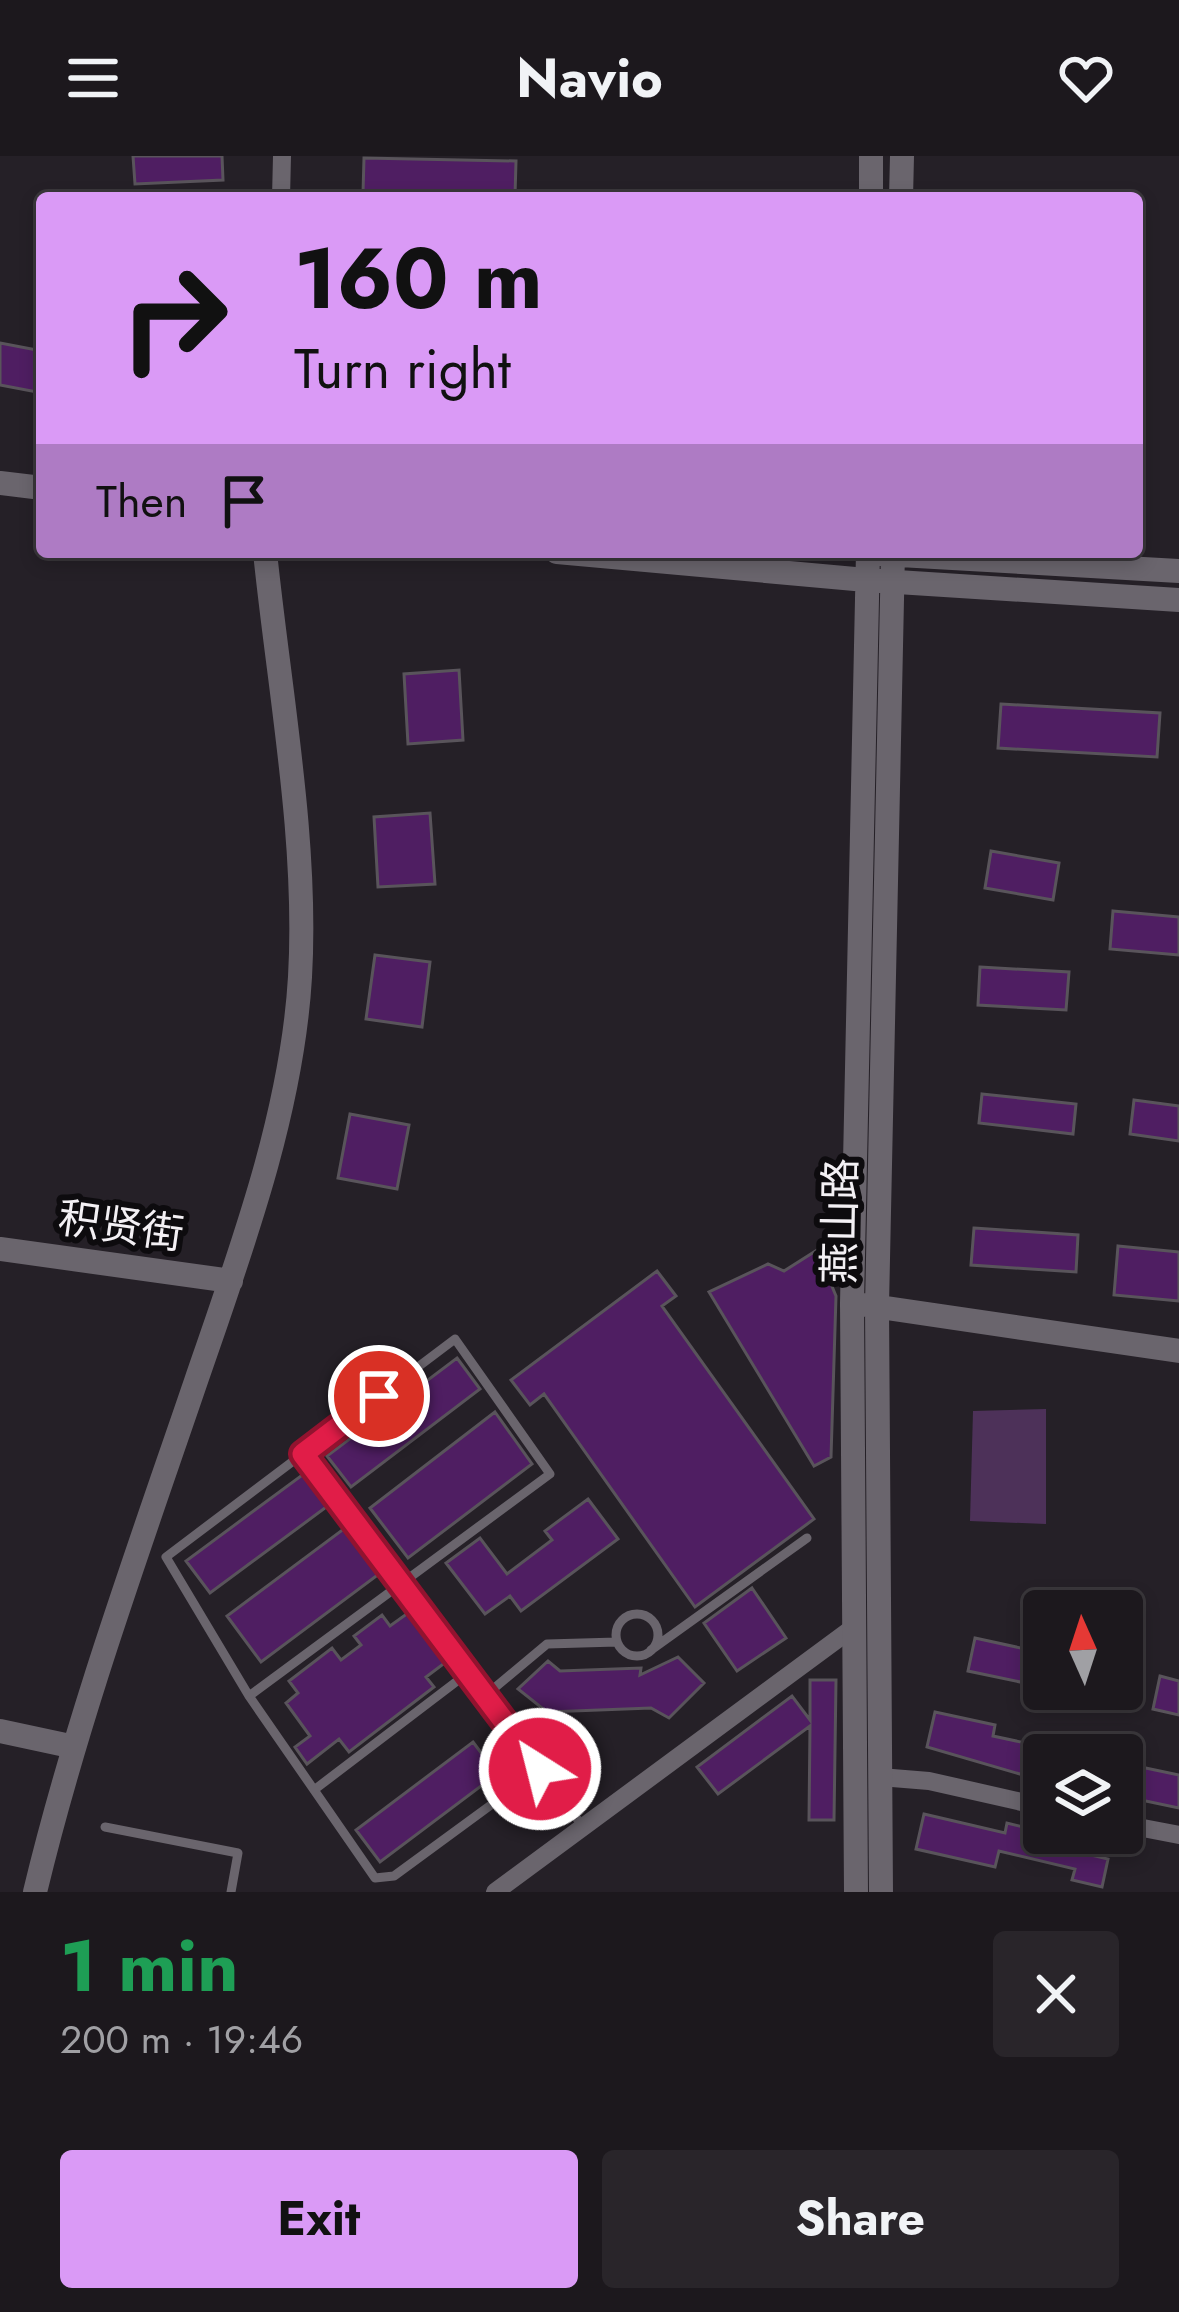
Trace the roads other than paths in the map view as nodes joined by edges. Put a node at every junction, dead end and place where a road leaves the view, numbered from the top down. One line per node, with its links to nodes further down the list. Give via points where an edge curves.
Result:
1 (282, 156): 4 (street)
2 (872, 156): 5 (street)
3 (902, 156): 6 (street)
4 (281, 192)
5 (871, 192)
6 (902, 192)
7 (0, 483): 8 (street)
8 (36, 487)
9 (266, 558): 15 (street, via 300,977 280,1105)
10 (751, 558): 11 (street)
11 (880, 562): 12 (street); 13 (street); 16 (street, 燕山路)
12 (1179, 571)
13 (1179, 600)
14 (0, 1249): 15 (street, 积贤街)
15 (231, 1281): 28 (street)
16 (864, 1305): 17 (street); 21 (street, 燕山路); 30 (street, 燕山路)
17 (1179, 1351)
18 (303, 1454): 20 (lane); 20 (lane, via 455,1339 550,1474); 26 (lane, via 166,1557)
19 (807, 1538): 23 (lane)
20 (404, 1582): 24 (lane); 26 (lane)
21 (854, 1627): 34 (street); 40 (street, 燕山路)
22 (617, 1642): 23 (lane, via 632,1655); 23 (lane, via 620,1622 639,1614 656,1625); 25 (lane, via 547,1644)
23 (651, 1650)
24 (469, 1672): 25 (lane); 31 (lane)
25 (486, 1695): 29 (lane)
26 (249, 1696): 31 (lane)
27 (0, 1731): 28 (street)
28 (70, 1746): 37 (street)
29 (540, 1769): 31 (lane, via 394,1876 375,1878); 34 (lane)
30 (880, 1778): 32 (street); 41 (street, 燕山路)
31 (314, 1790)
32 (1023, 1802)
33 (105, 1826): 38 (lane, via 238,1853)
34 (584, 1828): 39 (street)
35 (1143, 1828): 36 (street)
36 (1179, 1835)
37 (35, 1892)
38 (231, 1892)
39 (494, 1892)
40 (856, 1892)
41 (881, 1892)

